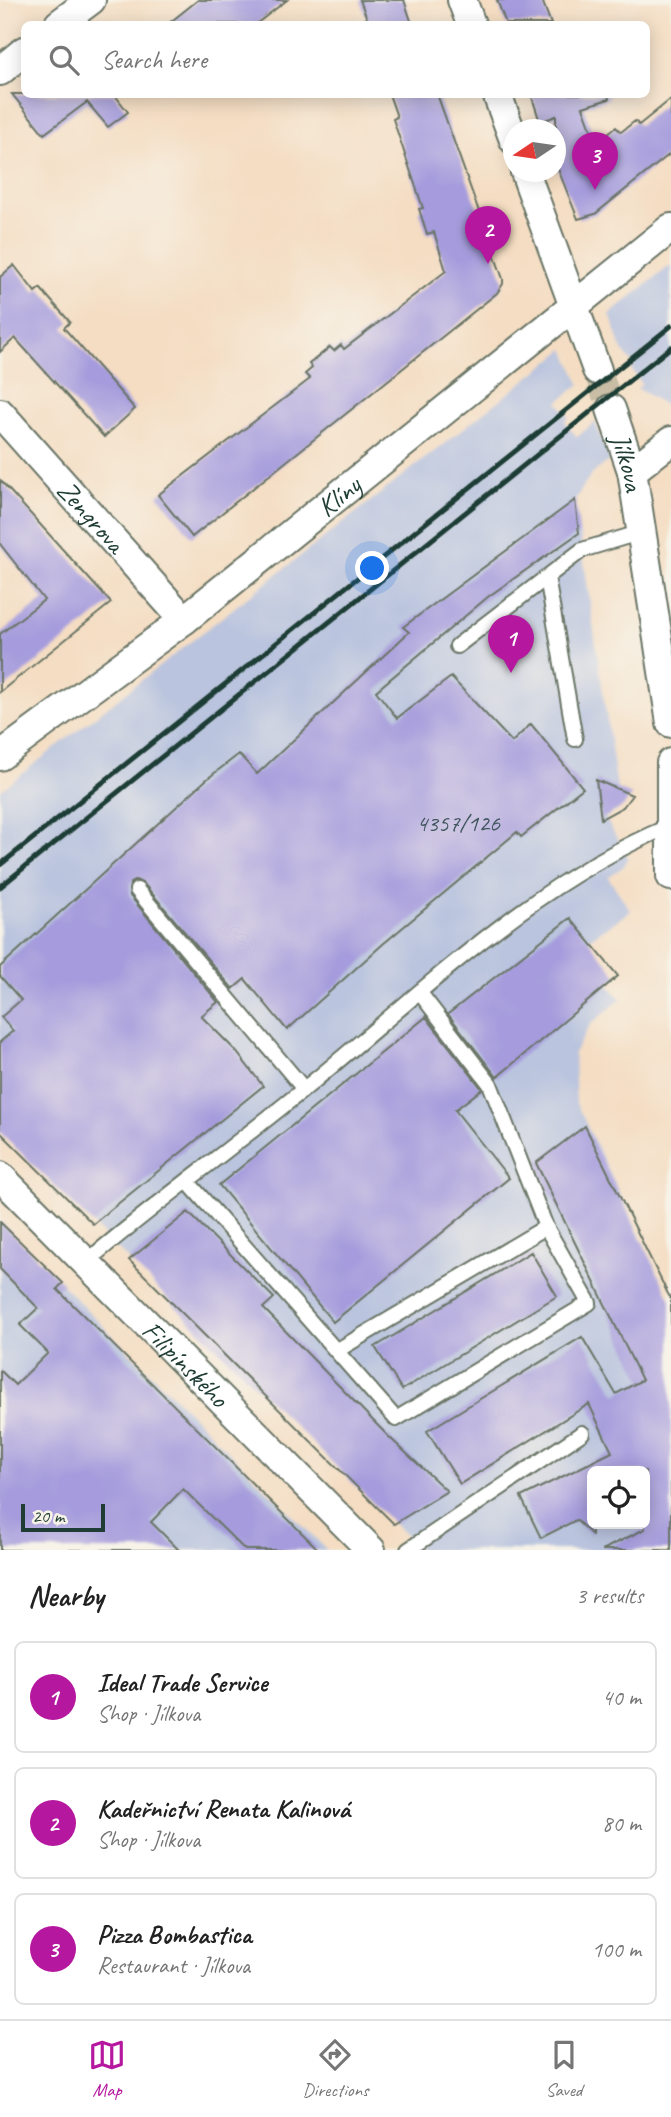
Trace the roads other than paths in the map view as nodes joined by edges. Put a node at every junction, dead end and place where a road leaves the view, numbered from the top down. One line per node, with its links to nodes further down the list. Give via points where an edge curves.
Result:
1 (91, 0): 3 (street)
2 (462, 0): 4 (street)
3 (63, 21)
4 (470, 21)
5 (498, 98): 6 (street)
6 (506, 119)
7 (529, 182): 9 (street)
8 (671, 228): 9 (street, Klíny)
9 (573, 305): 10 (street); 17 (street, Klíny)
10 (597, 370)
11 (611, 409): 14 (street, Jílkova)
12 (0, 413): 17 (street, Zengrova)
13 (671, 441): 14 (street)
14 (632, 471): 15 (street, Jílkova)
15 (642, 532): 16 (lane, via 582,550); 19 (street, Jílkova)
16 (547, 577): 18 (lane); 20 (lane)
17 (184, 620): 21 (street, Klíny)
18 (457, 646)
19 (671, 723)
20 (575, 739)
21 (0, 756)
22 (671, 763): 23 (street)
23 (671, 826): 24 (street); 26 (lane, via 622,846 524,908)
24 (671, 876)
25 (137, 890): 27 (lane)
26 (420, 993): 27 (lane); 30 (lane, via 490,1084)
27 (304, 1089): 29 (lane)
28 (0, 1176): 31 (street, Filipínského)
29 (187, 1181): 31 (lane); 32 (lane)
30 (546, 1227): 32 (lane); 32 (lane, via 589,1303 396,1419)
31 (85, 1263): 34 (street, Filipínského)
32 (336, 1351)
33 (582, 1433): 35 (lane)
34 (371, 1550)
35 (408, 1550)

